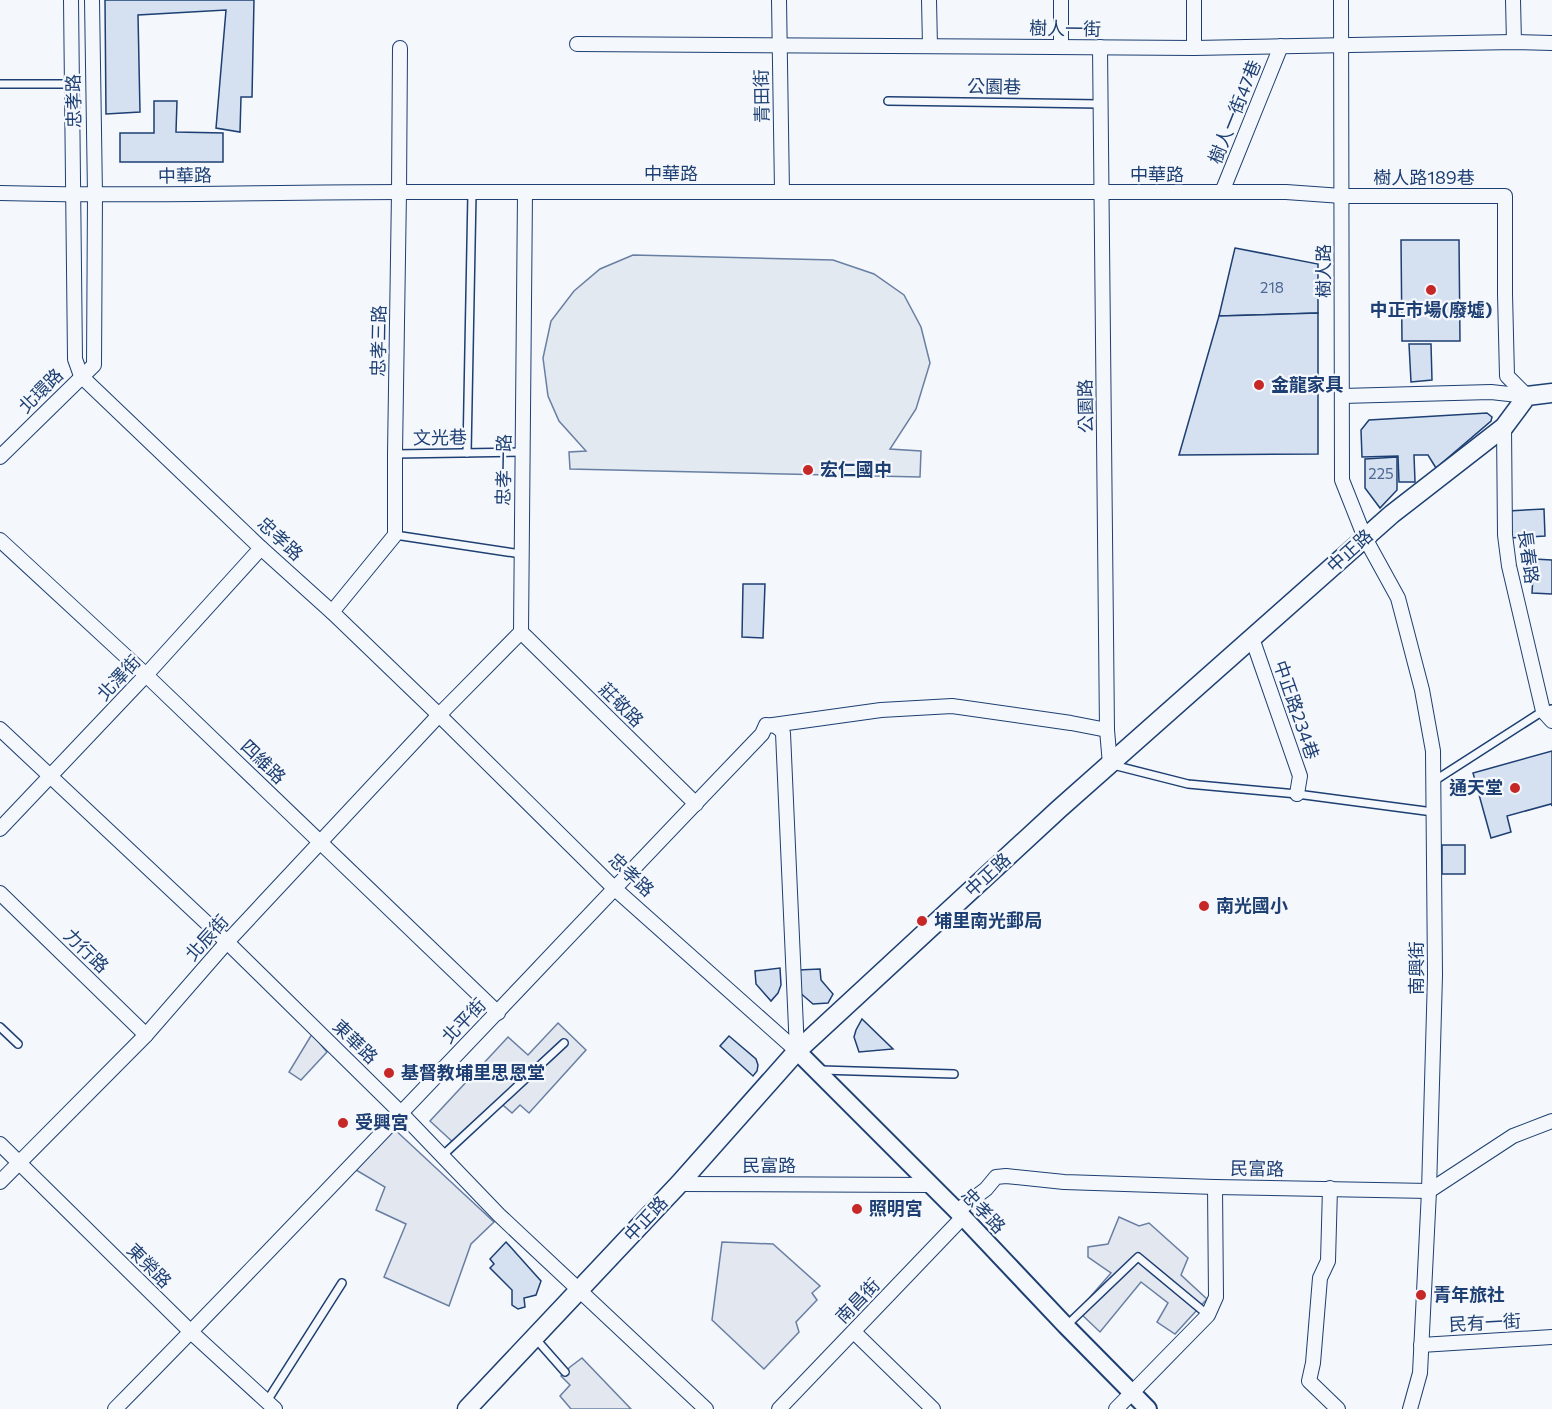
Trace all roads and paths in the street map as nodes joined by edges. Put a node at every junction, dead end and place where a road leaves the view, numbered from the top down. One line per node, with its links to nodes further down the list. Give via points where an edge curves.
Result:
1 (71, 0): 21 (street, 忠孝路)
2 (92, 0): 32 (street, 忠孝路)
3 (779, 0): 12 (street, 青田街)
4 (929, 0): 14 (street)
5 (1061, 0): 15 (street)
6 (1194, 0): 19 (street)
7 (1341, 0): 13 (street, 樹人路)
8 (1513, 0): 9 (street)
9 (1514, 42): 10 (street, 樹人一街); 13 (street, 樹人一街)
10 (1552, 43)
11 (577, 44): 12 (street, 樹人一街)
12 (779, 44): 14 (street, 樹人一街); 24 (street, 青田街)
13 (1341, 45): 16 (street, 樹人一街); 33 (street, 樹人路)
14 (930, 46): 15 (street, 樹人一街)
15 (1061, 46): 17 (street, 樹人一街)
16 (1281, 46): 19 (street, 樹人一街); 26 (street, 樹人一街47巷)
17 (1100, 47): 19 (street, 樹人一街); 23 (street, 公園路)
18 (400, 48): 25 (street, 忠孝三路)
19 (1194, 48)
20 (0, 84): 21 (lane)
21 (72, 84): 31 (street, 忠孝路)
22 (888, 100): 23 (lane, 公園巷)
23 (1100, 104): 30 (street, 公園路)
24 (782, 191): 29 (street, 中華路); 30 (street, 中華路)
25 (399, 192): 28 (street, 中華路); 32 (street, 中華路); 41 (street, 忠孝三路)
26 (1222, 192): 30 (street, 中華路); 33 (street, 中華路)
27 (0, 193): 31 (street, 中華路)
28 (472, 193): 29 (street, 中華路); 40 (lane)
29 (525, 193): 39 (street, 忠孝一路)
30 (1102, 193): 55 (street, 公園路)
31 (73, 195): 32 (street, 中華路); 34 (street, 忠孝路, via 75,359)
32 (95, 195): 34 (street, 忠孝路, via 94,364)
33 (1342, 196): 36 (street, 樹人路); 37 (street, 樹人路189巷, via 1505,196 1506,376)
34 (81, 376): 42 (street, 北環路); 46 (street, 忠孝路)
35 (1552, 393): 37 (main road)
36 (1342, 396): 37 (street, via 1491,392); 44 (street, 樹人路, via 1342,480)
37 (1527, 396): 38 (main road, 中正路)
38 (1504, 427): 44 (main road, 中正路); 52 (street, 長春路, via 1509,566)
39 (522, 452): 40 (lane, 文光巷); 47 (street, 忠孝一路)
40 (467, 453): 41 (lane, 文光巷)
41 (395, 454): 43 (street, 忠孝三路)
42 (0, 457)
43 (395, 535): 47 (lane); 48 (street)
44 (1365, 538): 50 (main road, 中正路); 59 (street, 南興街, via 1398,598 1422,690 1433,751)
45 (0, 540): 51 (street, 四維路)
46 (261, 548): 48 (street, 忠孝路); 51 (street, 北澤街)
47 (521, 554): 49 (street, 忠孝一路)
48 (332, 612): 53 (street, 忠孝路)
49 (521, 632): 53 (street); 61 (street, 莊敬路)
50 (1252, 638): 57 (main road, 中正路); 60 (street, 中正路234巷, via 1300,776)
51 (146, 675): 58 (street, 北澤街); 64 (street, 四維路)
52 (1549, 714): 59 (lane)
53 (439, 715): 64 (street, 北辰街); 65 (street, 忠孝路)
54 (0, 729): 58 (street, 東華路)
55 (1107, 729): 56 (street, via 952,706 881,711); 57 (street, 公園路)
56 (768, 730): 61 (street, 北平街); 73 (street, via 779,728 783,733)
57 (1110, 764): 60 (lane, via 1188,783); 73 (main road, 中正路)
58 (51, 777): 63 (street, 北澤街); 67 (street, 東華路)
59 (1433, 782): 62 (street, 南興街)
60 (1297, 794): 62 (lane)
61 (696, 804): 65 (street, 北平街)
62 (1433, 812): 86 (street, 南興街, via 1435,975)
63 (0, 830)
64 (320, 842): 67 (street, 北辰街); 68 (street, 四維路)
65 (614, 888): 68 (street, 北平街); 73 (street, 忠孝路)
66 (0, 893): 70 (street, 力行路)
67 (227, 942): 70 (street, 北辰街); 76 (street, 東華路)
68 (498, 1013): 76 (street, 北平街)
69 (0, 1027): 72 (lane)
70 (147, 1035): 80 (street, 北辰街)
71 (564, 1043): 79 (lane)
72 (18, 1044)
73 (797, 1051): 74 (street, 忠孝路); 82 (main road, 中正路)
74 (816, 1070): 75 (lane); 83 (street, 忠孝路)
75 (954, 1074)
76 (401, 1113): 79 (street, 東華路); 92 (street, 北平街)
77 (1552, 1121): 86 (street, via 1513,1136)
78 (0, 1144): 80 (street, 東榮路)
79 (442, 1156): 89 (street, 東華路)
80 (18, 1163): 81 (street, 北辰街); 92 (street, 東榮路)
81 (0, 1182)
82 (680, 1184): 83 (street, 民富路); 89 (main road, 中正路)
83 (930, 1185): 87 (street, 忠孝路)
84 (1215, 1187): 85 (street, 民富路); 87 (street, 民富路, via 996,1177); 90 (street, via 1216,1297)
85 (1330, 1188): 86 (street, 民富路); 107 (street, via 1329,1261 1320,1278 1314,1363 1309,1381)
86 (1429, 1191): 96 (street, 南興街)
87 (960, 1214): 91 (street, 忠孝路); 93 (street, 南昌街)
88 (342, 1283): 99 (lane)
89 (580, 1290): 95 (main road, 中正路); 102 (street, 東華路)
90 (1208, 1316): 91 (lane, via 1138,1257); 98 (street)
91 (1066, 1326): 98 (street, 忠孝路)
92 (191, 1332): 99 (street, 東榮路); 100 (street, 北平街)
93 (854, 1332): 103 (street, 南昌街); 104 (street)
94 (1552, 1337): 96 (street, 民有一街)
95 (535, 1338): 97 (lane); 101 (main road, 中正路)
96 (1421, 1345): 108 (street, 南興街, via 1420,1373)
97 (565, 1372)
98 (1131, 1393): 105 (street); 106 (street, 忠孝路)
99 (271, 1405)
100 (115, 1409)
101 (466, 1409)
102 (705, 1409)
103 (779, 1409)
104 (933, 1409)
105 (1116, 1409)
106 (1148, 1409)
107 (1338, 1409)
108 (1410, 1409)

